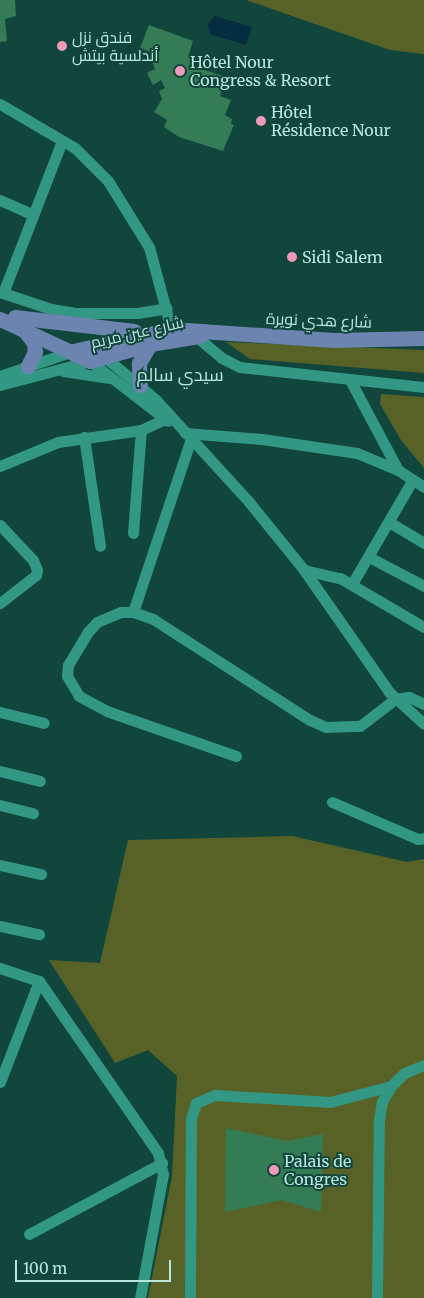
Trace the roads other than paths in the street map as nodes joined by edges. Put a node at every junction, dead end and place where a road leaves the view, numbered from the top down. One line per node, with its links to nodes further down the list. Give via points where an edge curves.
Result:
1 (0, 104): 2 (street)
2 (62, 141): 4 (street); 6 (street, via 92,164 126,209 148,247)
3 (0, 200): 4 (street)
4 (33, 215): 5 (street)
5 (1, 293): 6 (street, via 51,309 77,313 136,313)
6 (168, 308): 12 (street)
7 (0, 311): 9 (main road)
8 (0, 319): 9 (main road)
9 (20, 324): 13 (main road, via 82,328); 15 (main road); 16 (main road); 18 (main road, via 34,343)
10 (192, 333): 11 (main road, شارع عين مريم); 12 (main road, شارع عين مريم); 22 (street, via 240,367)
11 (214, 333): 14 (main road, شارع هدي نويرة, via 334,340)
12 (173, 334): 13 (main road, شارع عين مريم)
13 (149, 338): 16 (main road, شارع عين مريم); 17 (main road, شارع عين مريم); 24 (main road, via 139,363)
14 (424, 338)
15 (73, 351): 16 (main road, شارع عين مريم); 18 (street, شارع عين مريم)
16 (89, 354): 17 (main road); 19 (street, شارع عين مريم); 21 (street)
17 (106, 358): 24 (street)
18 (28, 366): 20 (street, شارع عين مريم)
19 (49, 372): 21 (street, via 83,372); 23 (street, شارع عين مريم)
20 (0, 376)
21 (115, 380): 26 (street)
22 (350, 380): 25 (street); 31 (street)
23 (0, 385)
24 (140, 385): 26 (street)
25 (424, 387)
26 (168, 417): 27 (street); 28 (street)
27 (141, 430): 29 (street); 36 (street)
28 (185, 434): 31 (street, via 343,450); 40 (street, via 249,502); 44 (street)
29 (84, 437): 30 (street, via 58,442); 38 (street)
30 (0, 466)
31 (398, 470): 32 (street)
32 (413, 479): 33 (street); 34 (street)
33 (424, 487)
34 (389, 522): 37 (street); 39 (street)
35 (0, 526): 43 (street, via 33,560 38,570)
36 (133, 533)
37 (424, 542)
38 (100, 546)
39 (369, 557): 41 (street); 42 (street)
40 (304, 570): 41 (street); 46 (street)
41 (352, 584): 45 (street)
42 (424, 586)
43 (0, 603)
44 (133, 612): 46 (street, via 170,628 310,720 326,727 360,726); 51 (street, via 110,615 88,632 68,665 67,676 71,686 79,696 107,711)
45 (424, 627)
46 (395, 699): 47 (street, via 409,697); 50 (street)
47 (424, 704)
48 (0, 712): 49 (street)
49 (44, 723)
50 (424, 724)
51 (236, 756)
52 (0, 771): 53 (street)
53 (40, 781)
54 (332, 802): 57 (street)
55 (0, 805): 56 (street)
56 (33, 813)
57 (424, 838)
58 (0, 865): 59 (street)
59 (41, 874)
60 (0, 926): 61 (street)
61 (39, 934)
62 (0, 968): 63 (street)
63 (39, 981): 65 (street); 67 (street, via 152,1141)
64 (424, 1065): 66 (street, via 404,1073)
65 (0, 1082)
66 (391, 1086): 70 (street, via 330,1102 215,1096 196,1103 191,1119); 71 (street, via 382,1102 379,1120)
67 (162, 1163): 68 (street); 69 (street, via 162,1182)
68 (29, 1234)
69 (140, 1298)
70 (190, 1298)
71 (377, 1298)

